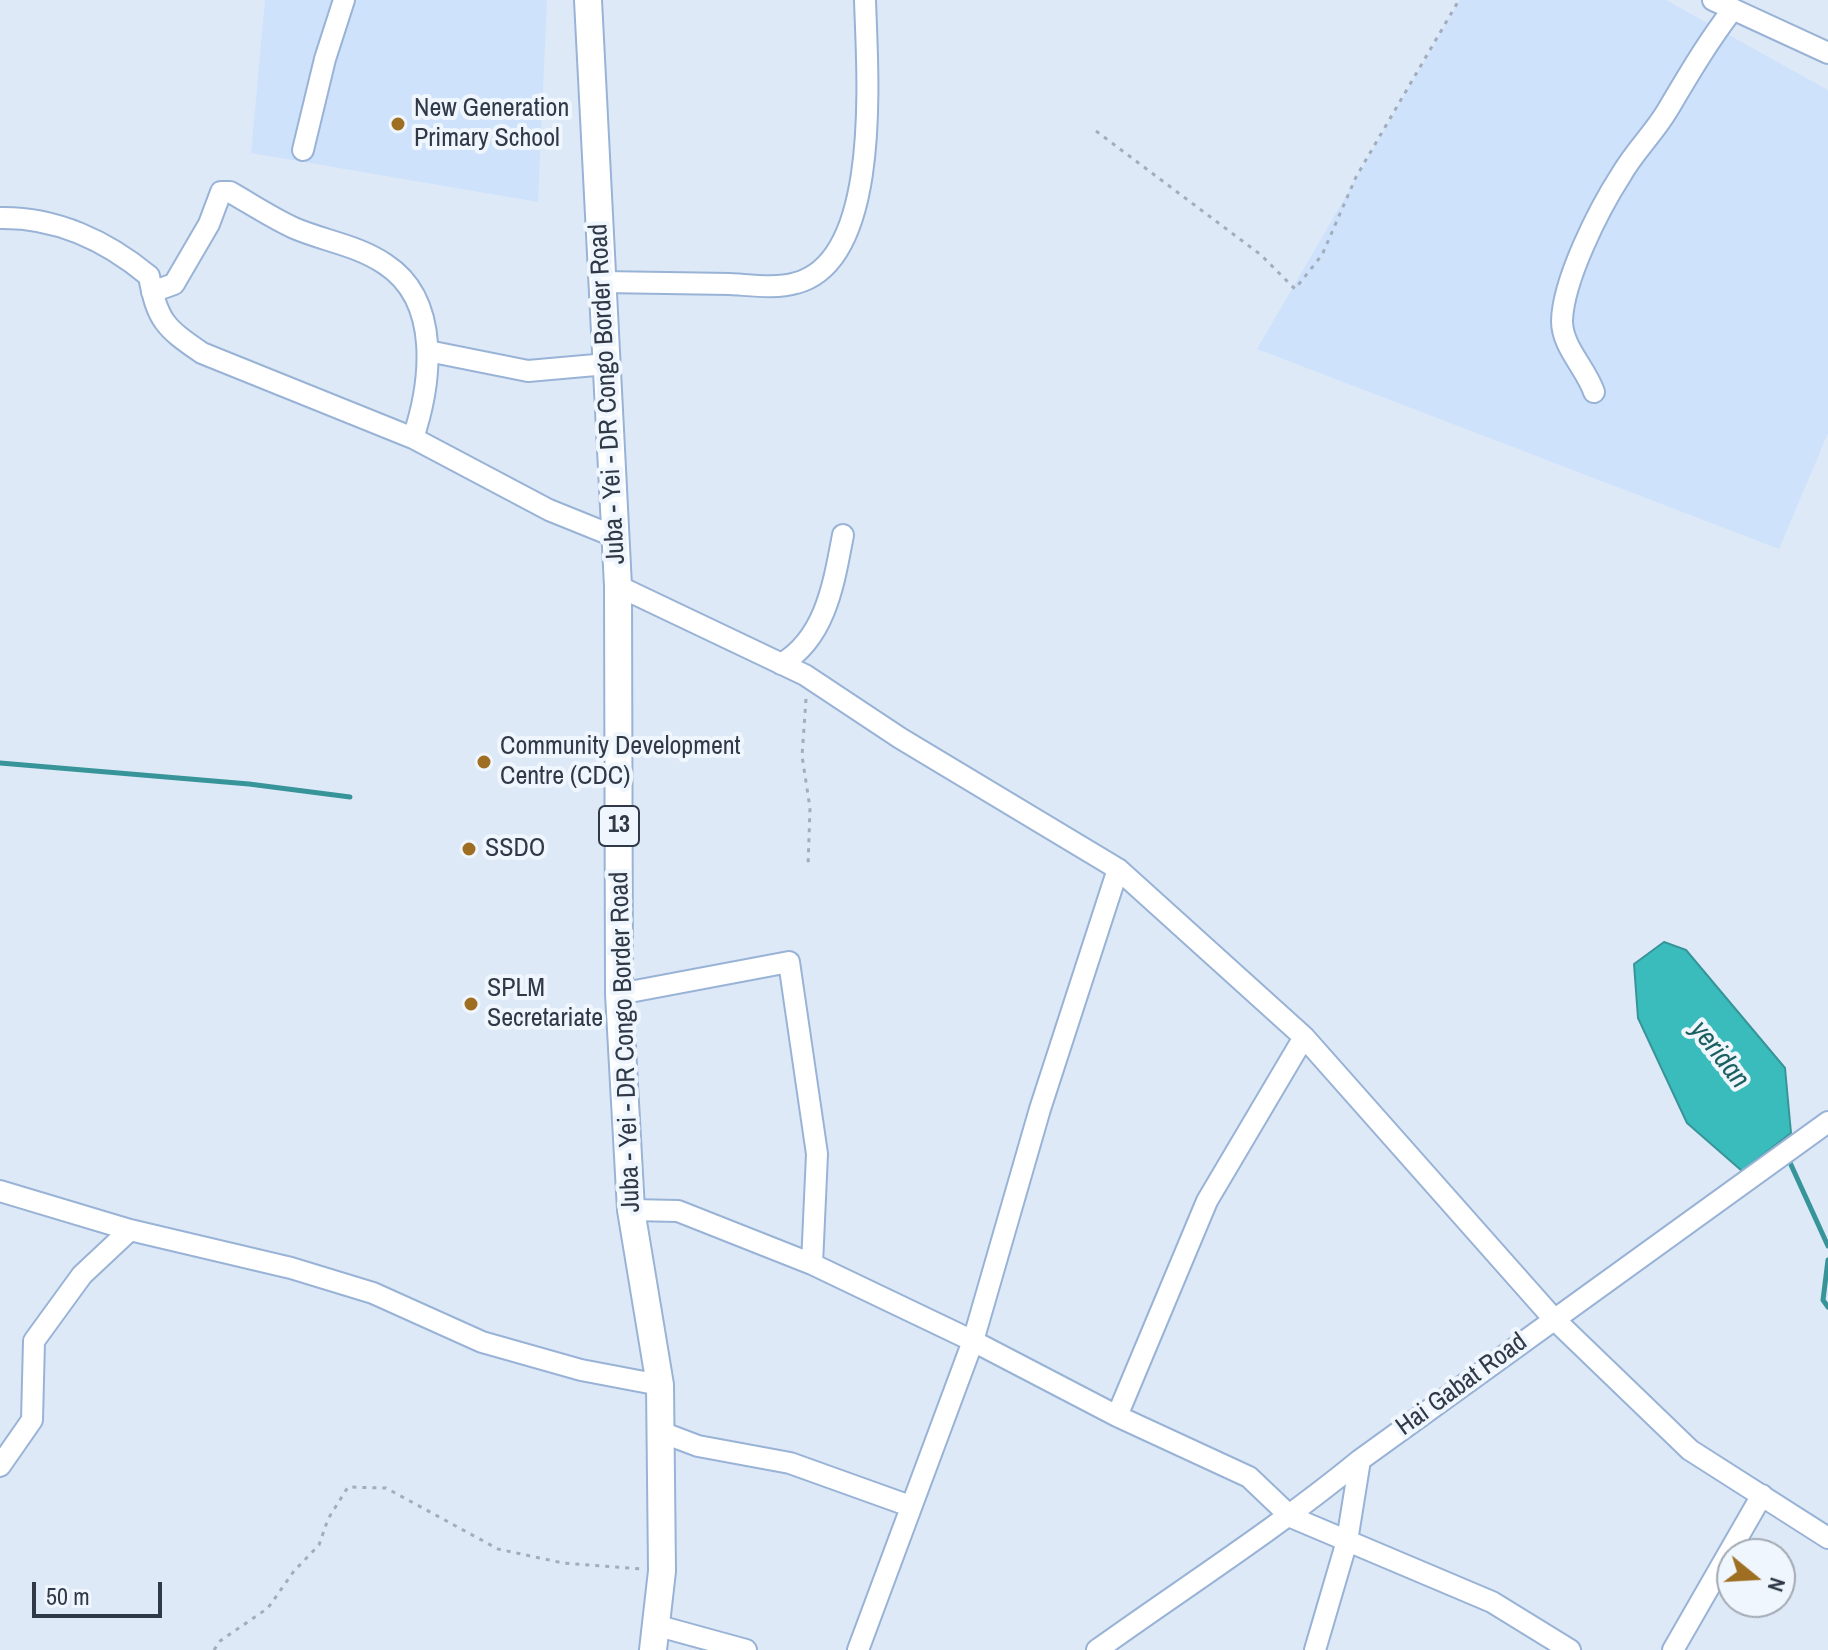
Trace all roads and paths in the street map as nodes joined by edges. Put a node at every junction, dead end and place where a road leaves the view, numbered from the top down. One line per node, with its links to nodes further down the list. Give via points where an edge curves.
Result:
1 (344, 0): 9 (street)
2 (588, 0): 11 (main road, Juba - Yei - DR Congo Border Road / 13)
3 (865, 0): 11 (street, via 857,202 846,235 823,270 793,284)
4 (1459, 0): 8 (path, via 1356,177 1322,255 1295,289 1261,255)
5 (1713, 0): 6 (street)
6 (1733, 9): 7 (street); 15 (street, via 1621,175 1568,288 1562,322)
7 (1828, 53)
8 (1096, 131)
9 (303, 150)
10 (0, 218): 12 (street, via 37,218 117,250 149,276)
11 (602, 282): 14 (main road, Juba - Yei - DR Congo Border Road / 13)
12 (152, 292): 13 (street, via 174,284 221,192 230,192 295,229 386,264 416,301); 16 (street, via 155,309 176,336 202,353)
13 (428, 351): 14 (street, via 528,371); 16 (street, via 429,381)
14 (607, 364): 18 (main road, Juba - Yei - DR Congo Border Road / 13)
15 (1594, 392)
16 (413, 438): 18 (street, via 549,510)
17 (843, 535): 20 (street, via 818,625 797,655)
18 (616, 537): 19 (main road, Juba - Yei - DR Congo Border Road / 13)
19 (618, 586): 20 (street); 24 (main road, Juba - Yei - DR Congo Border Road / 13)
20 (781, 664): 21 (street)
21 (805, 675): 22 (path, via 802,756 810,808); 23 (street)
22 (808, 867)
23 (1118, 869): 25 (street); 32 (street, via 1040,1109)
24 (619, 994): 28 (main road, Juba - Yei - DR Congo Border Road / 13); 30 (street, via 789,962 817,1154)
25 (1304, 1037): 31 (street); 34 (street, via 1207,1201)
26 (1828, 1122): 31 (street, Hai Gabat Road)
27 (0, 1191): 29 (street)
28 (631, 1210): 30 (street, via 678,1211); 33 (main road, Juba - Yei - DR Congo Border Road / 13)
29 (130, 1230): 33 (street, via 291,1268 373,1293 482,1342); 37 (street, via 82,1275 34,1341 32,1420)
30 (812, 1264): 32 (street)
31 (1553, 1318): 36 (street, Hai Gabat Road); 38 (street, via 1690,1450)
32 (973, 1341): 34 (street); 39 (street)
33 (660, 1385): 35 (main road, Juba - Yei - DR Congo Border Road / 13)
34 (1117, 1416): 40 (street, via 1249,1477)
35 (661, 1432): 39 (street, via 698,1446 790,1463); 43 (main road, Juba - Yei - DR Congo Border Road / 13)
36 (1360, 1460): 40 (street, Hai Gabat Road); 42 (street)
37 (0, 1466)
38 (1762, 1495): 41 (street); 51 (street)
39 (910, 1506): 47 (street)
40 (1291, 1517): 42 (street); 48 (street, Hai Gabat Road)
41 (1828, 1538)
42 (1347, 1541): 49 (street); 50 (street, via 1492,1602)
43 (662, 1571): 44 (main road, Juba - Yei - DR Congo Border Road / 13); 45 (path, via 563,1563 498,1549 386,1488 348,1487 319,1545 268,1608)
44 (654, 1638): 46 (street)
45 (214, 1650)
46 (746, 1650)
47 (858, 1650)
48 (1097, 1650)
49 (1315, 1650)
50 (1570, 1650)
51 (1673, 1650)

